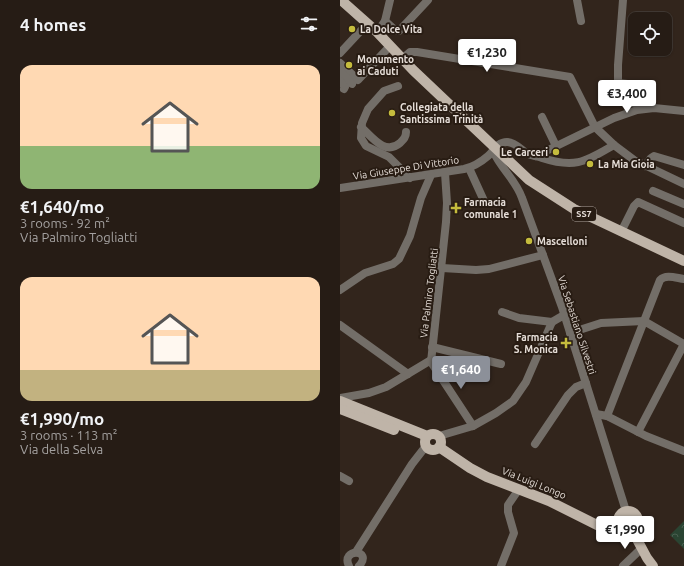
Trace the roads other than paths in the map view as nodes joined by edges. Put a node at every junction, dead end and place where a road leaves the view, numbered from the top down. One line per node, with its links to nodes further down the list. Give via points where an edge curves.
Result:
1 (341, 0): 8 (main road, SS7)
2 (390, 0): 6 (street)
3 (428, 0): 6 (street, via 399,31 394,30)
4 (577, 0): 7 (street)
5 (623, 3): 17 (street)
6 (385, 21): 9 (street)
7 (581, 21)
8 (367, 24): 9 (main road, SS7); 11 (street)
9 (377, 32): 10 (main road, SS7)
10 (390, 46): 12 (main road, SS7); 13 (street, via 358,80)
11 (340, 53)
12 (402, 59): 25 (street, via 410,52 417,52 570,76); 29 (main road, SS7)
13 (340, 63)
14 (340, 71): 15 (street, via 352,84)
15 (340, 76)
16 (340, 81): 18 (street, via 344,89)
17 (618, 83): 20 (street); 21 (street, via 620,101 650,103)
18 (340, 85)
19 (398, 86): 24 (street, via 384,91 370,106)
20 (647, 86)
21 (657, 107): 22 (street); 25 (street, via 640,109)
22 (684, 111)
23 (542, 117): 28 (street)
24 (361, 127): 26 (street, via 387,148 397,145 405,138); 36 (street, via 360,137 364,144 389,158)
25 (595, 127): 27 (street); 28 (street)
26 (406, 132)
27 (614, 145): 30 (street, via 576,163 556,162); 32 (street)
28 (556, 146): 30 (street)
29 (495, 149): 30 (street, via 500,144 511,142); 33 (street, Via Giuseppe Di Vittorio, via 482,161); 43 (main road, SS7, via 538,186 574,209); 44 (street, Via Sebastiano Silvestri, via 498,162 520,191)
30 (536, 156)
31 (684, 165): 32 (street, via 654,156)
32 (645, 166): 37 (street)
33 (469, 168): 34 (street, Via Giuseppe Di Vittorio); 40 (street)
34 (445, 173): 35 (street, Via Giuseppe Di Vittorio); 46 (street, Via Palmiro Togliatti, via 447,209)
35 (431, 175): 36 (street, Via Giuseppe Di Vittorio); 48 (street, via 410,236 399,259 393,264 366,273)
36 (410, 178): 38 (street, Via Giuseppe Di Vittorio)
37 (684, 184)
38 (340, 188)
39 (653, 191): 41 (street)
40 (485, 203)
41 (684, 204)
42 (684, 223): 43 (street, via 638,202 634,205)
43 (621, 232): 45 (main road, SS7)
44 (543, 255): 46 (street, via 489,269); 50 (street, Via Sebastiano Silvestri)
45 (684, 262)
46 (442, 268): 56 (street, Via Palmiro Togliatti)
47 (684, 279): 51 (street, via 662,278)
48 (340, 290)
49 (502, 312): 52 (street, via 519,318)
50 (564, 315): 52 (street); 54 (street, Via Sebastiano Silvestri)
51 (644, 321): 54 (street, via 601,323); 55 (street); 64 (street)
52 (552, 322): 65 (street, via 519,394 513,401)
53 (340, 325): 59 (street)
54 (570, 333): 60 (street, Via Sebastiano Silvestri)
55 (684, 344): 66 (street)
56 (432, 347): 57 (street, Via Palmiro Togliatti); 58 (street)
57 (431, 360): 59 (street); 65 (street, via 432,366)
58 (501, 364)
59 (408, 374): 61 (street, via 378,390)
60 (586, 384): 63 (street, Via Sebastiano Silvestri); 69 (street, via 576,387 568,395)
61 (340, 399): 67 (main road)
62 (340, 408): 67 (main road)
63 (596, 414): 64 (street); 74 (street, Via Sebastiano Silvestri)
64 (608, 416): 66 (street)
65 (473, 426): 68 (street)
66 (638, 432): 70 (street)
67 (426, 441): 68 (main road, via 431,434); 68 (main road, via 431,449 435,449); 77 (street)
68 (439, 442): 73 (main road, Via Luigi Longo, via 479,473); 75 (main road, Via Luigi Longo, via 489,472 543,493 602,521)
69 (536, 444)
70 (684, 451)
71 (340, 476): 72 (street)
72 (349, 481)
73 (519, 489): 75 (main road, Via Luigi Longo, via 603,528 614,531); 81 (street, via 508,505 514,533)
74 (626, 511): 75 (main road, via 619,517); 75 (main road, via 636,516 637,522)
75 (625, 528): 76 (main road)
76 (642, 548): 82 (street); 83 (main road)
77 (356, 552): 78 (street); 79 (street, via 362,557)
78 (344, 554): 80 (street)
79 (361, 565)
80 (348, 566)
81 (501, 566)
82 (623, 566)
83 (653, 566)

